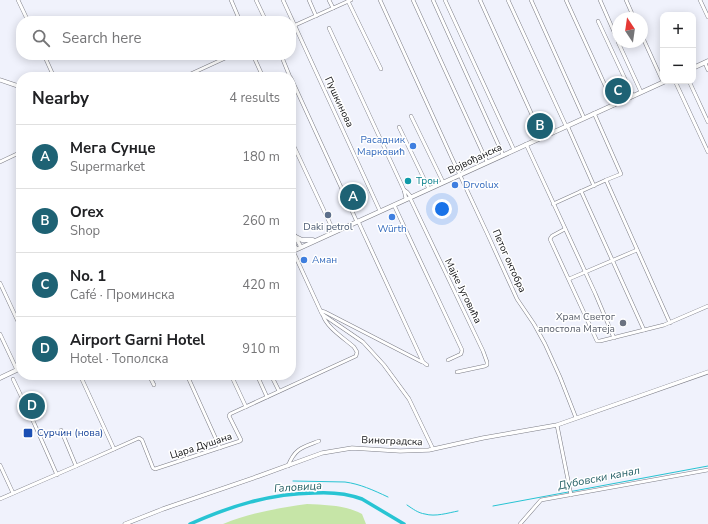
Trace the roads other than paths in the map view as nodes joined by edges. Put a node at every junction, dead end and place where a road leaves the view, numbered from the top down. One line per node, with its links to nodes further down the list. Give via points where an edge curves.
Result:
1 (18, 0): 21 (street)
2 (231, 0): 22 (street)
3 (256, 0): 23 (street)
4 (283, 0): 24 (street, Пушкинова)
5 (309, 0): 25 (street)
6 (329, 0): 19 (street)
7 (380, 0): 71 (street, Петог октобра)
8 (413, 0): 70 (street)
9 (433, 0): 68 (street)
10 (445, 0): 64 (street)
11 (480, 0): 62 (street)
12 (508, 0): 60 (street)
13 (531, 0): 58 (street)
14 (566, 0): 55 (street)
15 (600, 0): 31 (street)
16 (626, 0): 20 (street)
17 (700, 0): 26 (street)
18 (350, 1): 19 (street); 40 (street)
19 (333, 8): 25 (street)
20 (631, 12)
21 (26, 16)
22 (238, 16)
23 (264, 16)
24 (290, 16)
25 (316, 16): 28 (street)
26 (708, 17)
27 (598, 21): 54 (street)
28 (296, 26)
29 (296, 28): 80 (street, Пушкинова)
30 (329, 28): 77 (street)
31 (612, 28)
32 (621, 48): 53 (street)
33 (648, 48): 46 (street)
34 (46, 60): 42 (street)
35 (221, 60): 43 (street)
36 (255, 60): 44 (street)
37 (283, 60): 45 (street)
38 (706, 62): 39 (main road); 41 (street)
39 (696, 67)
40 (381, 69)
41 (708, 70)
42 (52, 72)
43 (195, 72)
44 (261, 72)
45 (288, 72)
46 (660, 74)
47 (0, 80): 51 (street)
48 (660, 84): 53 (main road, Војвођанска)
49 (676, 84): 66 (street)
50 (690, 84): 59 (street)
51 (16, 85)
52 (296, 89): 81 (street)
53 (641, 92): 54 (main road, Војвођанска)
54 (633, 96): 55 (main road, Војвођанска)
55 (614, 105): 56 (main road, Војвођанска)
56 (594, 113): 58 (main road, Војвођанска); 72 (street, via 621,174)
57 (411, 116): 73 (street)
58 (584, 118): 60 (main road, Војвођанска)
59 (708, 122)
60 (566, 126): 62 (main road, Војвођанска); 74 (street)
61 (399, 127): 75 (street)
62 (542, 137): 63 (main road, Војвођанска)
63 (526, 144): 64 (main road, Војвођанска); 78 (street)
64 (514, 150): 68 (main road, Војвођанска)
65 (296, 151): 83 (street)
66 (708, 152)
67 (16, 154): 69 (street)
68 (503, 154): 70 (main road, Војвођанска)
69 (0, 162)
70 (487, 162): 71 (main road, Војвођанска)
71 (460, 175): 73 (main road, Војвођанска); 122 (street, Петог октобра, via 517,299 545,344)
72 (606, 180): 74 (street); 89 (street)
73 (443, 182): 75 (main road, Војвођанска)
74 (594, 186): 76 (street)
75 (429, 188): 77 (main road, Војвођанска)
76 (581, 191): 78 (street); 91 (street)
77 (409, 198): 79 (main road, Војвођанска); 108 (street, Мајке Југовића, via 484,351 487,365)
78 (553, 204): 82 (street)
79 (394, 205): 80 (main road, Војвођанска); 103 (street, via 462,350 461,354)
80 (380, 211): 81 (main road, Војвођанска)
81 (358, 221): 83 (main road, Војвођанска); 104 (street)
82 (565, 229): 92 (street); 93 (street, via 550,238)
83 (334, 232): 85 (main road, Војвођанска)
84 (296, 238): 85 (main road)
85 (316, 240): 87 (main road, Војвођанска)
86 (296, 241): 87 (street)
87 (301, 247): 88 (main road, Војвођанска)
88 (296, 250)
89 (637, 250): 91 (street); 99 (street)
90 (296, 257): 96 (street)
91 (613, 260): 92 (street); 100 (street)
92 (585, 272): 93 (street); 102 (street)
93 (569, 279): 102 (street, via 597,341)
94 (0, 283): 98 (street)
95 (708, 306): 99 (street)
96 (321, 311): 97 (street); 104 (street)
97 (323, 315): 119 (street, Цара Душана, via 328,324 354,347 357,354); 128 (street, via 363,342 384,365 409,399)
98 (16, 317)
99 (670, 323): 100 (street)
100 (644, 330): 102 (street)
101 (0, 334): 105 (street)
102 (614, 338)
103 (448, 360)
104 (423, 362): 106 (street)
105 (16, 363)
106 (427, 365)
107 (16, 370): 110 (main road)
108 (457, 372)
109 (708, 372): 122 (street, Виноградска)
110 (0, 378)
111 (13, 379): 133 (street)
112 (82, 380): 127 (street)
113 (152, 380): 118 (street)
114 (189, 380): 126 (street)
115 (233, 380): 121 (street)
116 (259, 380): 120 (street)
117 (274, 380): 119 (street)
118 (154, 385)
119 (279, 391): 120 (street, Цара Душана)
120 (267, 397): 121 (street, Цара Душана)
121 (246, 407): 126 (street, Цара Душана, via 229,415 241,441)
122 (576, 418): 123 (street, Виноградска)
123 (557, 425): 128 (street, Виноградска); 135 (street)
124 (61, 430): 130 (street)
125 (319, 441): 131 (street, via 296,451)
126 (220, 448): 127 (street, Цара Душана, via 155,469 140,438)
127 (114, 449): 130 (street, Цара Душана)
128 (433, 449): 131 (street, Виноградска, via 339,449 319,453)
129 (0, 465): 134 (street)
130 (76, 466): 133 (street, Цара Душана)
131 (288, 466): 137 (street, Виноградска, via 192,498)
132 (708, 470): 135 (street)
133 (57, 475): 134 (street, Цара Душана)
134 (13, 493): 136 (street, Цара Душана)
135 (571, 494): 138 (street, via 540,501)
136 (0, 499)
137 (125, 524)
138 (520, 524)

